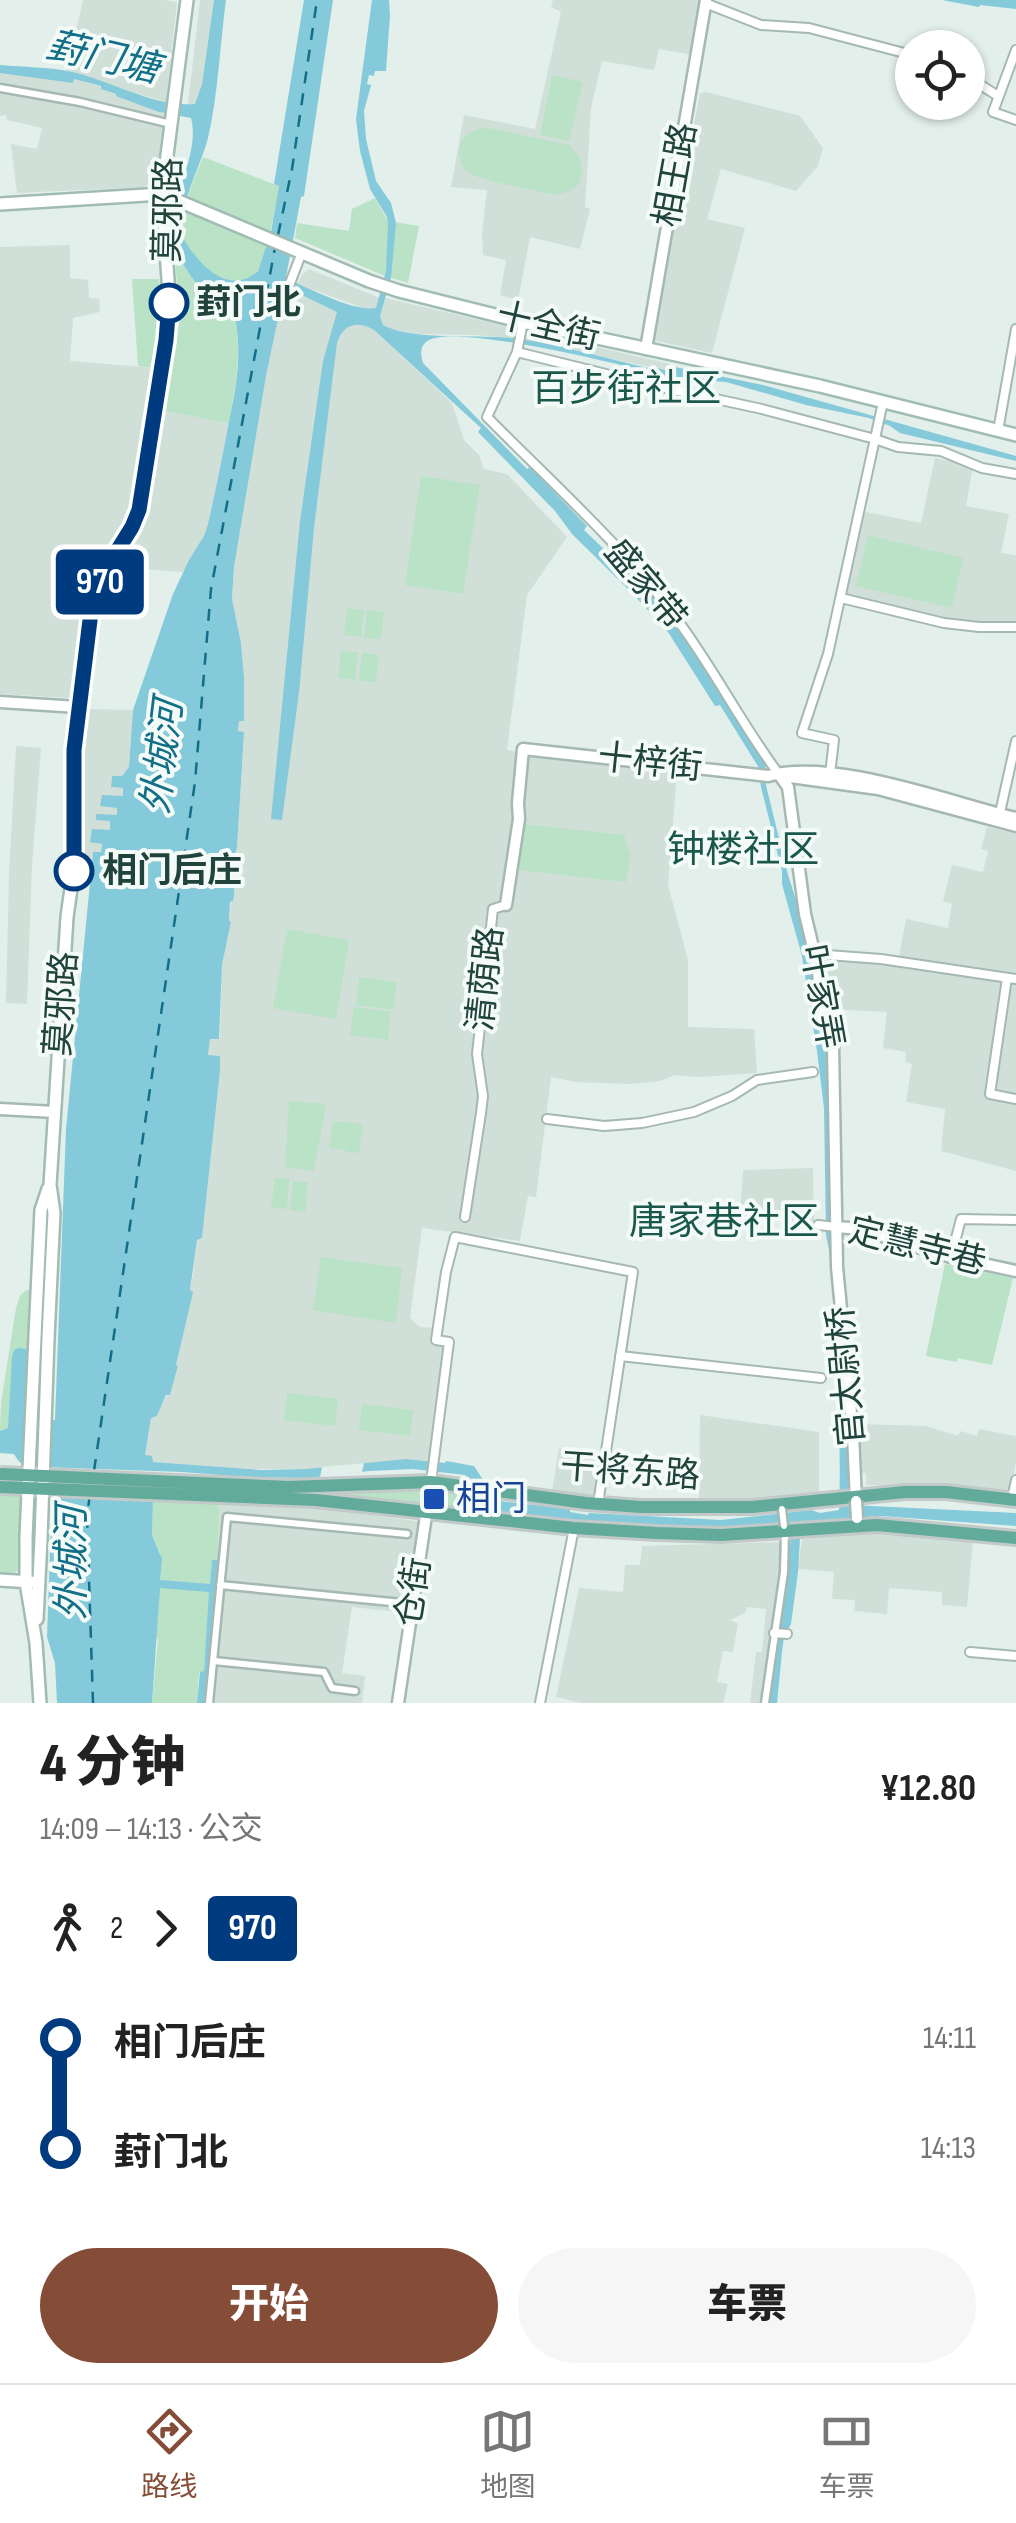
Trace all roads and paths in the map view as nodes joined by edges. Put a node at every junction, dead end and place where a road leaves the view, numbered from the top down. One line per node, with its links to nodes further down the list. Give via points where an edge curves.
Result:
1 (187, 0): 9 (main road, 莫邪路)
2 (705, 2): 4 (street, via 761,26 809,28); 17 (street, 相王路)
3 (1016, 50): 7 (street)
4 (895, 51)
5 (0, 88): 9 (street)
6 (985, 88): 7 (street)
7 (998, 96): 8 (street, via 994,112)
8 (1016, 120)
9 (173, 121): 10 (main road, 莫邪路)
10 (168, 197): 11 (main road); 12 (main road, 十全街); 26 (main road, 莫邪路, via 168,325 141,502 94,598)
11 (0, 204)
12 (300, 251): 13 (street); 14 (main road, 十全街, via 386,287)
13 (288, 291)
14 (523, 322): 16 (street); 17 (main road, 十全街)
15 (1016, 330): 19 (street)
16 (518, 344): 21 (street, via 642,383); 30 (street, 盛家带, via 486,417 662,600 760,750)
17 (646, 349): 18 (main road, 十全街)
18 (883, 402): 19 (main road, 十全街); 21 (street)
19 (998, 431): 20 (main road, 十全街)
20 (1016, 435)
21 (875, 439): 22 (street); 23 (street)
22 (1016, 474)
23 (841, 598): 24 (street, via 944,623); 29 (street, via 802,733 834,740)
24 (1016, 627)
25 (0, 702): 26 (street)
26 (78, 707): 42 (main road, 莫邪路, via 75,860)
27 (1016, 741): 31 (street)
28 (523, 748): 30 (street, 十梓街); 34 (street, 清荫路)
29 (830, 774): 30 (street, 十梓街); 31 (street, 十梓街)
30 (768, 775): 31 (street, 十梓街, via 878,790); 35 (street, 叶家弄, via 788,788)
31 (999, 818): 32 (street, 十梓街); 33 (street, 十梓街)
32 (1016, 818)
33 (1016, 826)
34 (506, 905): 44 (street, 清荫路, via 493,909 477,1054 482,1114)
35 (814, 954): 36 (street); 46 (street, 叶家弄, via 833,1046)
36 (1012, 978): 37 (street)
37 (1004, 1000): 38 (street); 40 (street, via 990,1094)
38 (1016, 1001)
39 (813, 1072): 43 (street, via 756,1080 694,1112 642,1123)
40 (1016, 1099)
41 (0, 1109): 42 (street)
42 (54, 1112): 49 (main road, 莫邪路, via 50,1185 41,1210)
43 (548, 1120)
44 (465, 1217)
45 (1016, 1220): 47 (street, via 961,1219)
46 (828, 1226): 47 (street, 定慧寺巷); 58 (street, 官太尉桥, via 838,1267)
47 (951, 1257): 48 (street, 定慧寺巷)
48 (1016, 1271)
49 (41, 1337): 70 (main road, 莫邪路, bridge, via 41,1540); 70 (main road, 莫邪路, bridge, via 26,1537)
50 (620, 1356): 51 (street); 53 (street, via 633,1272 455,1237 436,1340 449,1342); 60 (street)
51 (821, 1378)
52 (0, 1474): 56 (main road, 干将东路, bridge)
53 (431, 1478): 56 (main road, 干将东路); 57 (main road, 干将东路); 62 (street, 仓街)
54 (1016, 1480): 59 (street)
55 (0, 1486): 56 (main road, 干将东路, bridge)
56 (198, 1489): 62 (main road, 干将东路)
57 (485, 1492): 60 (main road, 干将东路); 63 (main road, via 477,1511)
58 (855, 1497): 59 (main road, 干将东路, via 946,1492); 61 (main road, 干将东路); 64 (street, 官太尉桥, bridge)
59 (1014, 1500)
60 (598, 1504): 61 (main road, 干将东路)
61 (782, 1507): 66 (street, bridge)
62 (427, 1511): 63 (main road, 干将东路); 72 (street, 仓街)
63 (482, 1518): 65 (main road, 干将东路)
64 (857, 1522): 66 (main road, 干将东路); 68 (main road, 干将东路)
65 (574, 1528): 66 (main road, 干将东路, via 720,1535); 80 (street)
66 (786, 1529): 81 (street, via 779,1634)
67 (407, 1534): 71 (street, via 226,1517)
68 (1016, 1538)
69 (0, 1580): 70 (main road)
70 (32, 1582): 77 (main road, 莫邪路)
71 (220, 1585): 72 (street); 75 (street)
72 (412, 1604): 79 (street, 仓街)
73 (970, 1652): 74 (street)
74 (1016, 1656)
75 (214, 1661): 76 (street, via 324,1672 332,1688); 78 (street)
76 (356, 1690)
77 (40, 1703)
78 (209, 1703)
79 (398, 1703)
80 (540, 1703)
81 (765, 1703)

